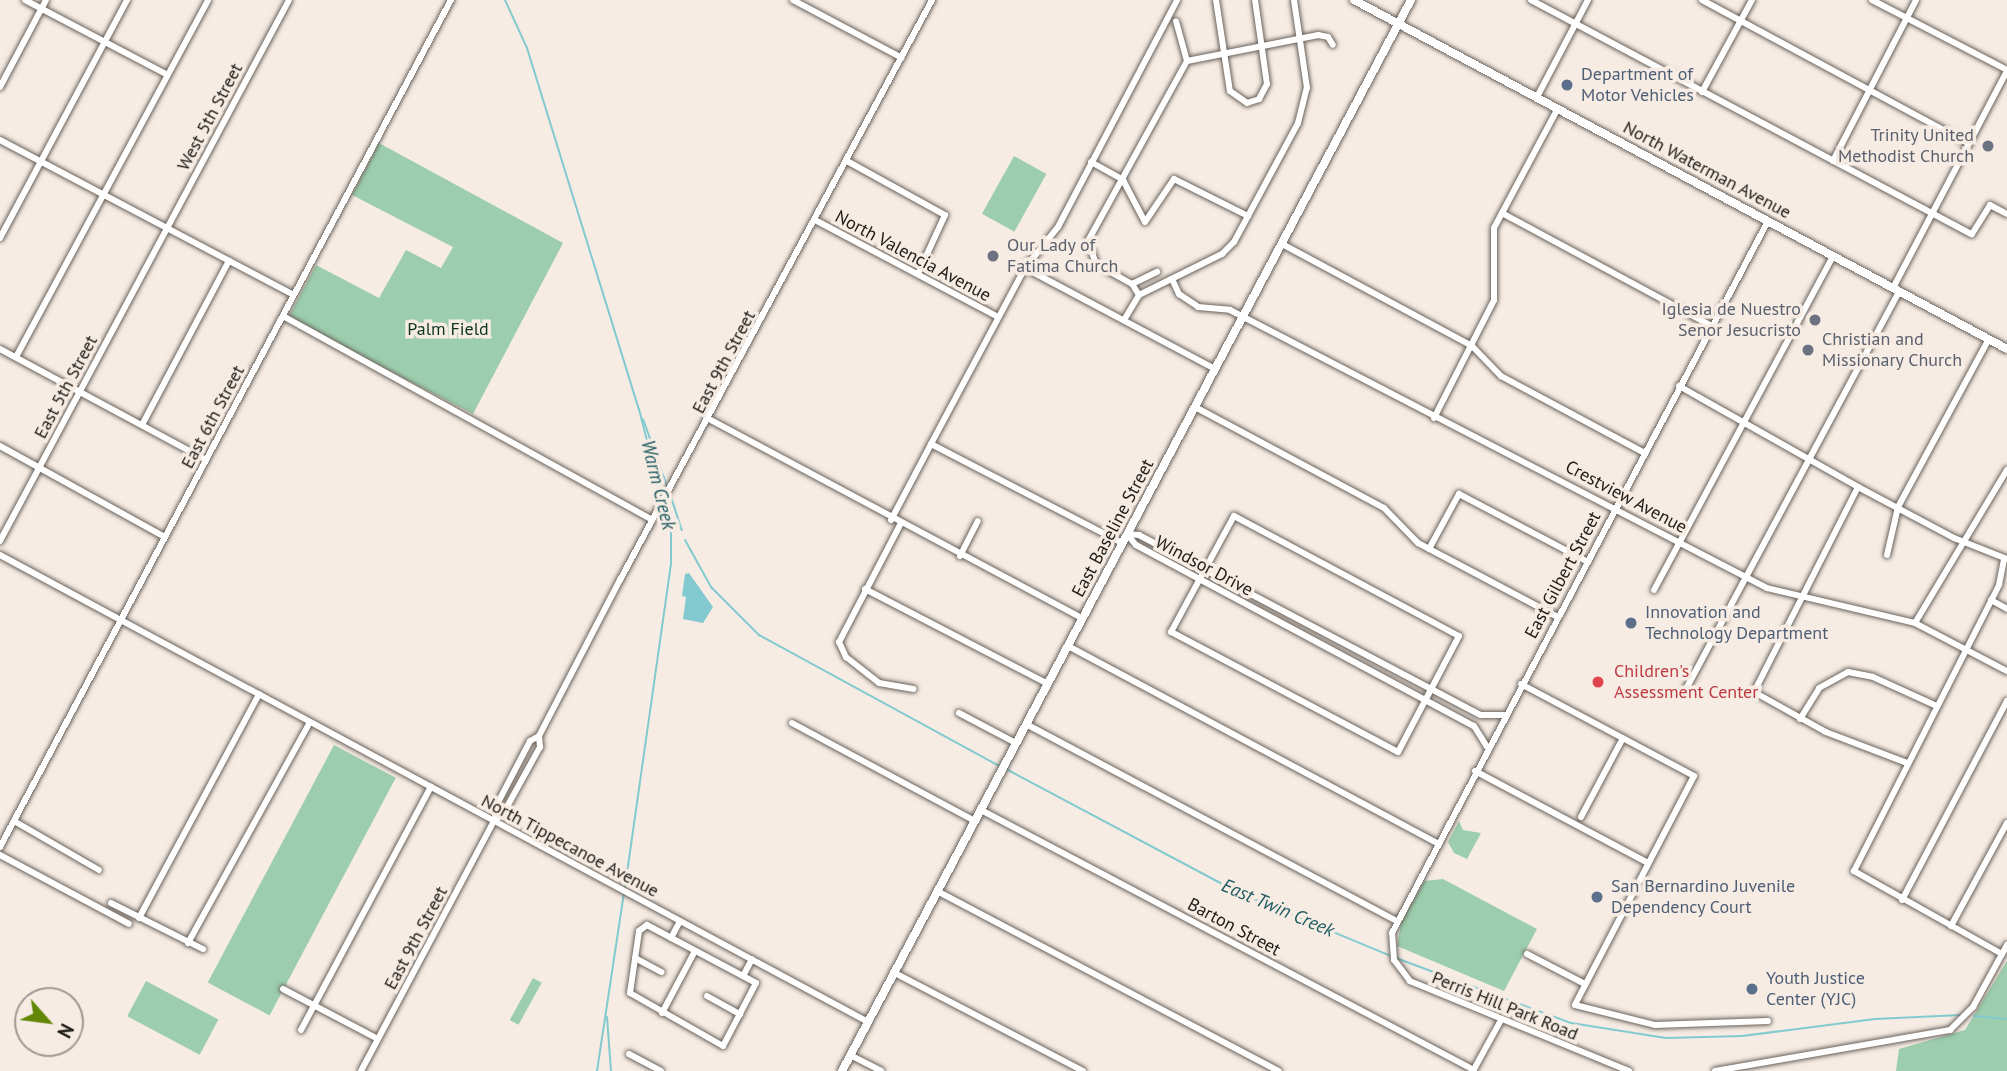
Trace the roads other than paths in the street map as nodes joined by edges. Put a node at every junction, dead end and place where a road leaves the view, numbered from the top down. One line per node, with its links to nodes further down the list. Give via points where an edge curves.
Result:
1 (25, 0): 21 (street)
2 (46, 0): 21 (street)
3 (127, 0): 28 (street)
4 (208, 0): 35 (street)
5 (289, 0): 55 (street, West 5th Street)
6 (451, 0): 67 (street, East 6th Street)
7 (793, 0): 32 (street)
8 (932, 0): 32 (street, East 9th Street)
9 (1177, 0): 46 (street)
10 (1216, 0): 31 (street)
11 (1255, 0): 30 (street)
12 (1294, 0): 27 (street)
13 (1354, 0): 25 (main road, North Waterman Avenue)
14 (1411, 0): 25 (main road, East Baseline Street)
15 (1531, 0): 26 (street)
16 (1588, 0): 26 (street)
17 (1702, 0): 24 (street)
18 (1752, 0): 24 (street)
19 (1872, 0): 22 (street)
20 (1916, 0): 22 (street)
21 (41, 9): 28 (street); 36 (street)
22 (1906, 18): 34 (street); 37 (street)
23 (1175, 21): 33 (street)
24 (1741, 21): 37 (street); 38 (street)
25 (1399, 23): 39 (main road, North Waterman Avenue); 57 (main road, East Baseline Street)
26 (1575, 24): 38 (street); 39 (street)
27 (1299, 38): 29 (street, via 1324,35); 30 (street); 52 (street, via 1307,88 1305,108)
28 (105, 41): 35 (street); 43 (street)
29 (1332, 42)
30 (1262, 44): 31 (street); 31 (street, via 1267,84 1262,96 1252,103 1231,94)
31 (1223, 51): 33 (street)
32 (902, 58): 44 (street, East 9th Street)
33 (1186, 61): 47 (street)
34 (2007, 70): 42 (street)
35 (168, 75): 48 (street)
36 (0, 87)
37 (1871, 91): 42 (street); 45 (street)
38 (1702, 92): 45 (street)
39 (1536, 97): 40 (main road, North Waterman Avenue)
40 (1558, 108): 49 (street); 54 (main road, North Waterman Avenue)
41 (0, 140): 43 (street)
42 (1969, 144): 50 (street)
43 (41, 161): 48 (street); 56 (street)
44 (847, 161): 53 (street, East 9th Street); 63 (street, via 945,215)
45 (1833, 161): 50 (street)
46 (1091, 162): 47 (street); 61 (street, via 1060,219)
47 (1122, 180): 52 (street, via 1144,222 1174,179); 65 (street, via 1088,247 1101,269)
48 (103, 194): 55 (street); 78 (street)
49 (1502, 213): 73 (street); 75 (street, via 1492,237 1494,300)
50 (1932, 214): 51 (street, via 1972,234 1990,205); 66 (street)
51 (2007, 214)
52 (1248, 216): 64 (street, via 1222,254)
53 (815, 220): 63 (street, North Valencia Avenue); 84 (street, East 9th Street)
54 (1768, 221): 59 (main road, North Waterman Avenue); 73 (street, East Gilbert Street)
55 (166, 228): 58 (street, West 5th Street); 60 (street)
56 (0, 238)
57 (1282, 244): 71 (main road, East Baseline Street); 75 (street)
58 (157, 247): 81 (street, East 5th Street)
59 (1833, 256): 66 (main road, North Waterman Avenue); 85 (street)
60 (229, 261): 67 (street); 86 (street)
61 (1025, 268): 70 (street); 72 (street)
62 (1157, 272): 65 (street)
63 (918, 274): 70 (street, North Valencia Avenue)
64 (1172, 279): 68 (street); 71 (street, Crestview Avenue, via 1183,298 1198,307 1224,309)
65 (1132, 284): 68 (street)
66 (1896, 290): 74 (main road, North Waterman Avenue); 90 (street)
67 (294, 295): 69 (street, East 6th Street)
68 (1139, 295): 72 (street)
69 (283, 316): 91 (street, East 6th Street); 98 (street)
70 (998, 317): 87 (street)
71 (1243, 317): 79 (main road, East Baseline Street); 83 (street, Crestview Avenue)
72 (1124, 320): 79 (street)
73 (1710, 326): 80 (street, East Gilbert Street)
74 (1989, 339): 77 (main road, North Waterman Avenue); 97 (street)
75 (1472, 346): 83 (street); 89 (street, via 1501,376)
76 (0, 349): 78 (street)
77 (2007, 349)
78 (16, 357): 81 (street)
79 (1215, 369): 82 (main road, East Baseline Street)
80 (1679, 386): 85 (street); 89 (street, East Gilbert Street)
81 (79, 392): 86 (street); 92 (street, East 5th Street)
82 (1195, 407): 102 (main road, East Baseline Street); 108 (street, via 1384,508 1411,538)
83 (1434, 418): 96 (street, Crestview Avenue, via 1457,425)
84 (709, 419): 98 (street, East 9th Street); 99 (street)
85 (1744, 421): 90 (street); 105 (street)
86 (142, 425): 91 (street)
87 (931, 444): 99 (street); 106 (street)
88 (0, 446): 92 (street)
89 (1643, 452): 96 (street, East Gilbert Street)
90 (1810, 457): 95 (street); 115 (street)
91 (206, 460): 103 (street, East 6th Street)
92 (39, 468): 103 (street); 104 (street, East 5th Street)
93 (2007, 470): 94 (street)
94 (2004, 485): 107 (street)
95 (1858, 487): 97 (street); 119 (street)
96 (1616, 506): 105 (street, Crestview Avenue); 113 (street, East Gilbert Street)
97 (1898, 507): 107 (street); 110 (street)
98 (652, 520): 146 (street, East 9th Street)
99 (891, 520): 101 (street)
100 (978, 520): 111 (street)
101 (900, 525): 111 (street); 117 (street)
102 (1127, 534): 106 (main road, East Baseline Street); 114 (street, Windsor Drive, via 1139,535); 116 (street, Windsor Drive, via 1136,545)
103 (165, 537): 124 (street, East 6th Street)
104 (0, 541)
105 (1680, 542): 115 (street, Crestview Avenue); 118 (street)
106 (1122, 543): 123 (main road, East Baseline Street)
107 (1965, 543): 112 (street); 125 (street)
108 (1429, 549): 113 (street, via 1459,494); 122 (street)
109 (0, 555): 124 (street, North Tippecanoe Avenue)
110 (1887, 555)
111 (960, 556): 123 (street)
112 (2006, 560): 120 (street)
113 (1586, 561): 122 (street, East Gilbert Street)
114 (1205, 570): 116 (street); 126 (street, Windsor Drive); 135 (street, via 1234,516 1459,636)
115 (1746, 577): 119 (street, Crestview Avenue); 134 (street)
116 (1200, 580): 127 (street, Windsor Drive); 137 (street, via 1171,632 1398,752)
117 (865, 589): 131 (street); 133 (street, via 845,626 839,650 879,683)
118 (1654, 590)
119 (1800, 598): 125 (street, Crestview Avenue); 142 (street, via 1754,692)
120 (1991, 600): 121 (street); 129 (street)
121 (2007, 608)
122 (1556, 616): 132 (street, East Gilbert Street)
123 (1083, 618): 128 (main road, East Baseline Street)
124 (120, 620): 136 (street, North Tippecanoe Avenue); 156 (street, East 6th Street)
125 (1915, 624): 129 (street, Crestview Avenue)
126 (1315, 629): 127 (street); 135 (street, Windsor Drive)
127 (1310, 638): 137 (street, Windsor Drive)
128 (1068, 646): 131 (main road, East Baseline Street); 159 (street)
129 (1965, 649): 130 (street, Crestview Avenue); 139 (street)
130 (2007, 671)
131 (1048, 684): 145 (main road, East Baseline Street)
132 (1521, 684): 141 (street, East Gilbert Street); 147 (street)
133 (913, 689)
134 (1686, 689)
135 (1430, 690): 137 (street); 141 (street, Windsor Drive, via 1481,715)
136 (259, 694): 143 (street, North Tippecanoe Avenue); 167 (street)
137 (1425, 700): 149 (street, Windsor Drive, via 1474,726)
138 (2007, 701): 165 (street)
139 (1937, 706): 142 (street, via 1873,677 1847,672 1819,688); 150 (street)
140 (959, 713): 148 (street)
141 (1504, 715): 149 (street, East Gilbert Street)
142 (1800, 719): 150 (street)
143 (310, 722): 152 (street, North Tippecanoe Avenue); 173 (street)
144 (792, 723): 157 (street)
145 (1026, 724): 148 (main road, East Baseline Street); 169 (street)
146 (539, 736): 155 (street, East 9th Street, via 540,747 503,814); 155 (street, East 9th Street, via 530,741 494,810)
147 (1623, 738): 154 (street); 162 (street, via 1694,776)
148 (1016, 743): 153 (main road, East Baseline Street)
149 (1488, 747): 151 (street, East Gilbert Street)
150 (1907, 763): 165 (street, via 1854,871)
151 (1475, 771): 159 (street, East Gilbert Street); 162 (street)
152 (431, 787): 155 (street, North Tippecanoe Avenue); 188 (street)
153 (981, 810): 157 (main road, East Baseline Street); 198 (street, Barton Street)
154 (1581, 817)
155 (495, 819): 168 (street, North Tippecanoe Avenue); 195 (street, East 9th Street)
156 (14, 821): 160 (street, East 6th Street); 163 (street)
157 (975, 821): 164 (main road, East Baseline Street)
158 (2007, 823): 171 (street)
159 (1437, 843): 169 (street, East Gilbert Street)
160 (0, 847)
161 (0, 855): 170 (street)
162 (1647, 863): 185 (street)
163 (99, 870)
164 (937, 891): 183 (main road, East Baseline Street); 204 (street)
165 (1902, 900): 171 (street)
166 (111, 903): 167 (street)
167 (139, 918): 173 (street)
168 (680, 921): 172 (street); 181 (street, North Tippecanoe Avenue)
169 (1396, 921): 175 (street, East Gilbert Street)
170 (129, 924)
171 (1951, 926): 179 (street)
172 (671, 938): 177 (street); 180 (street, via 641,926)
173 (188, 943): 176 (street)
174 (2007, 945): 179 (street)
175 (1391, 947): 191 (street, Perris Hill Park Road, via 1399,970 1417,985)
176 (203, 949)
177 (695, 951): 184 (street); 189 (street)
178 (1527, 954): 185 (street)
179 (2002, 954): 206 (street, via 1973,1007 1950,1030)
180 (635, 958): 182 (street); 189 (street, via 630,993)
181 (752, 959): 184 (street); 193 (street, North Tippecanoe Avenue)
182 (661, 972)
183 (893, 972): 193 (main road, East Baseline Street); 203 (street)
184 (743, 976): 190 (street, via 756,983)
185 (1583, 983): 192 (street, via 1574,1000 1579,1009 1644,1023 1703,1026)
186 (283, 989): 188 (street)
187 (707, 996): 190 (street)
188 (314, 1006): 194 (street); 195 (street)
189 (662, 1013): 190 (street, via 723,1045)
190 (740, 1014)
191 (1501, 1020): 198 (street); 205 (street, Perris Hill Park Road)
192 (1768, 1021)
193 (868, 1022): 197 (main road, East Baseline Street)
194 (301, 1030)
195 (378, 1040): 199 (street, East 9th Street)
196 (629, 1054): 200 (street)
197 (850, 1055): 201 (main road, East Baseline Street); 202 (street)
198 (1474, 1070)
199 (361, 1071)
200 (661, 1071)
201 (842, 1071)
202 (881, 1071)
203 (1083, 1071)
204 (1278, 1071)
205 (1629, 1071)
206 (1715, 1071)

